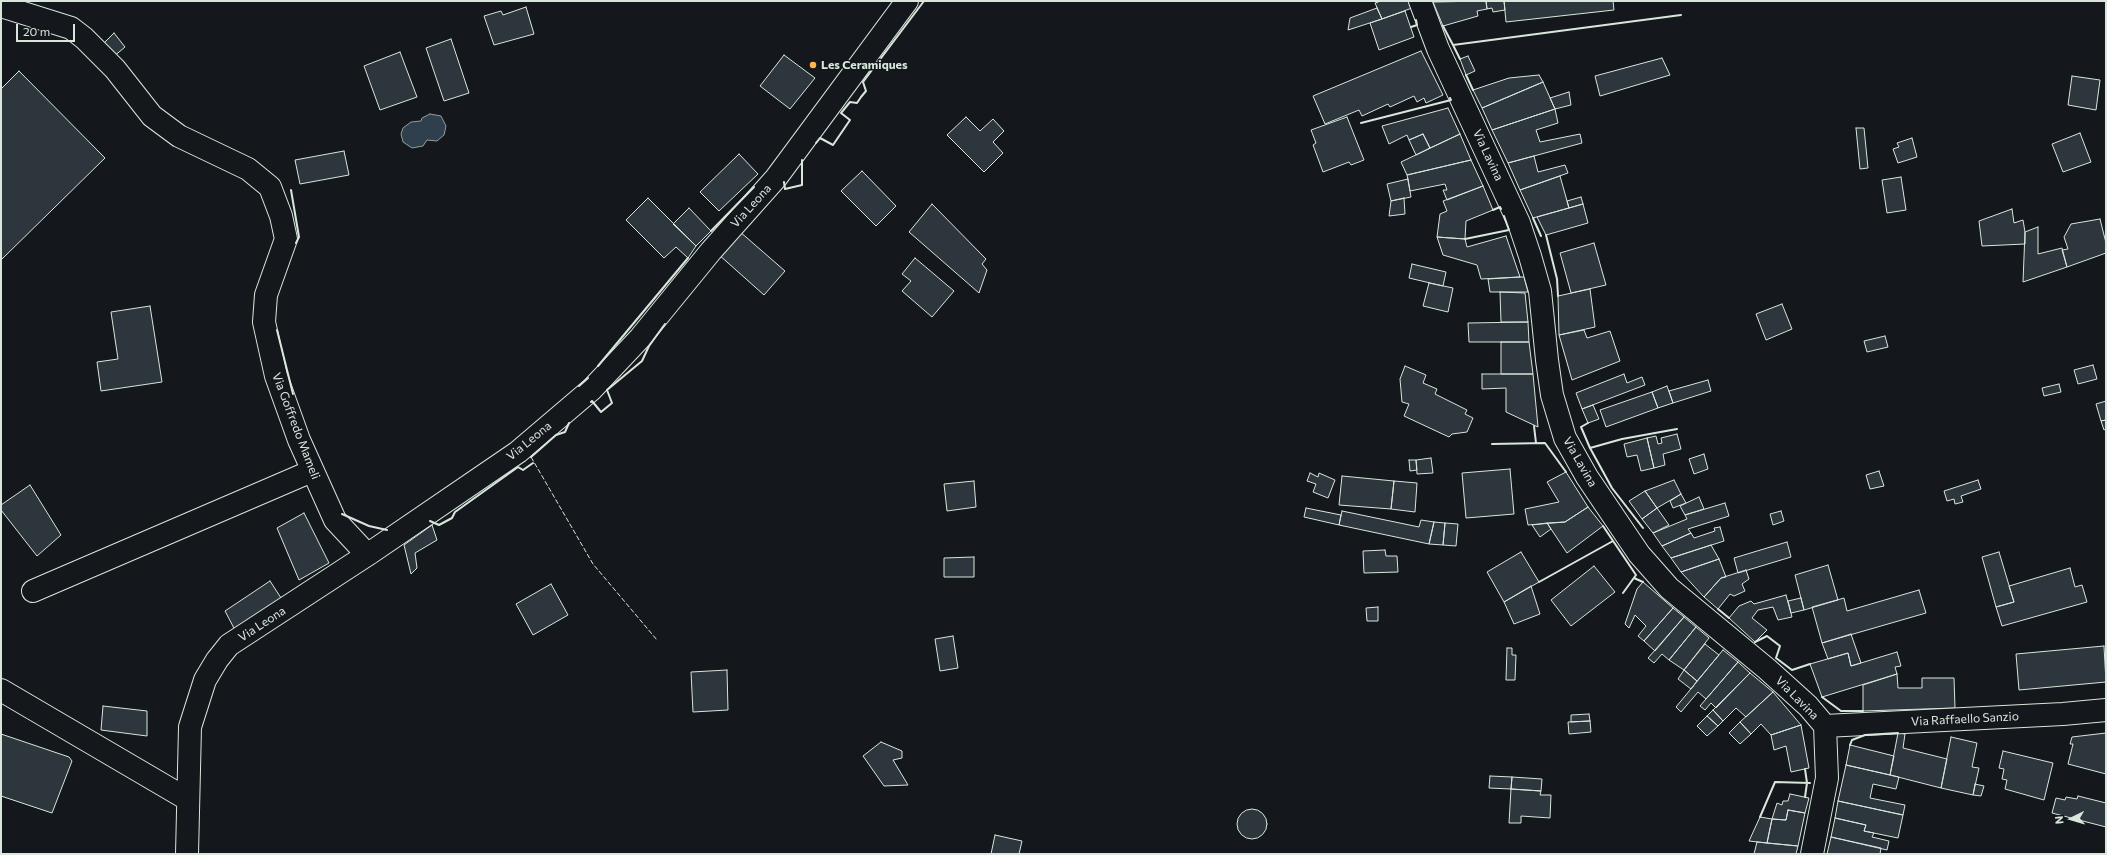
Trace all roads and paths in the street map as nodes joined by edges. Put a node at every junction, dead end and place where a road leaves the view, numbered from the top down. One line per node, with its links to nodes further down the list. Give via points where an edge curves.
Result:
1 (907, 1): 5 (street, Via Leona, via 776,178 710,251 640,338 592,389 518,452)
2 (1420, 1): 9 (street, Via Lavina, via 1438,49 1519,223 1530,256 1540,291 1552,395 1565,438 1587,477 1639,554 1669,588 1767,669 1808,706)
3 (1, 6): 4 (street, Via Goffredo Mameli, via 71,28 115,69 152,116 179,136 248,169 270,187 286,239 266,295 264,322 279,387)
4 (312, 471): 5 (street, Via Goffredo Mameli, via 335,520); 6 (street)
5 (370, 554): 10 (street, Via Leona, via 229,645 216,660 205,680 190,727)
6 (33, 591)
7 (1, 690): 10 (street)
8 (2106, 710): 9 (street, Via Raffaello Sanzio)
9 (1825, 726): 12 (street, Via Lavina, via 1827,778)
10 (187, 798): 11 (street, Via Leona)
11 (187, 854)
12 (1812, 854)

